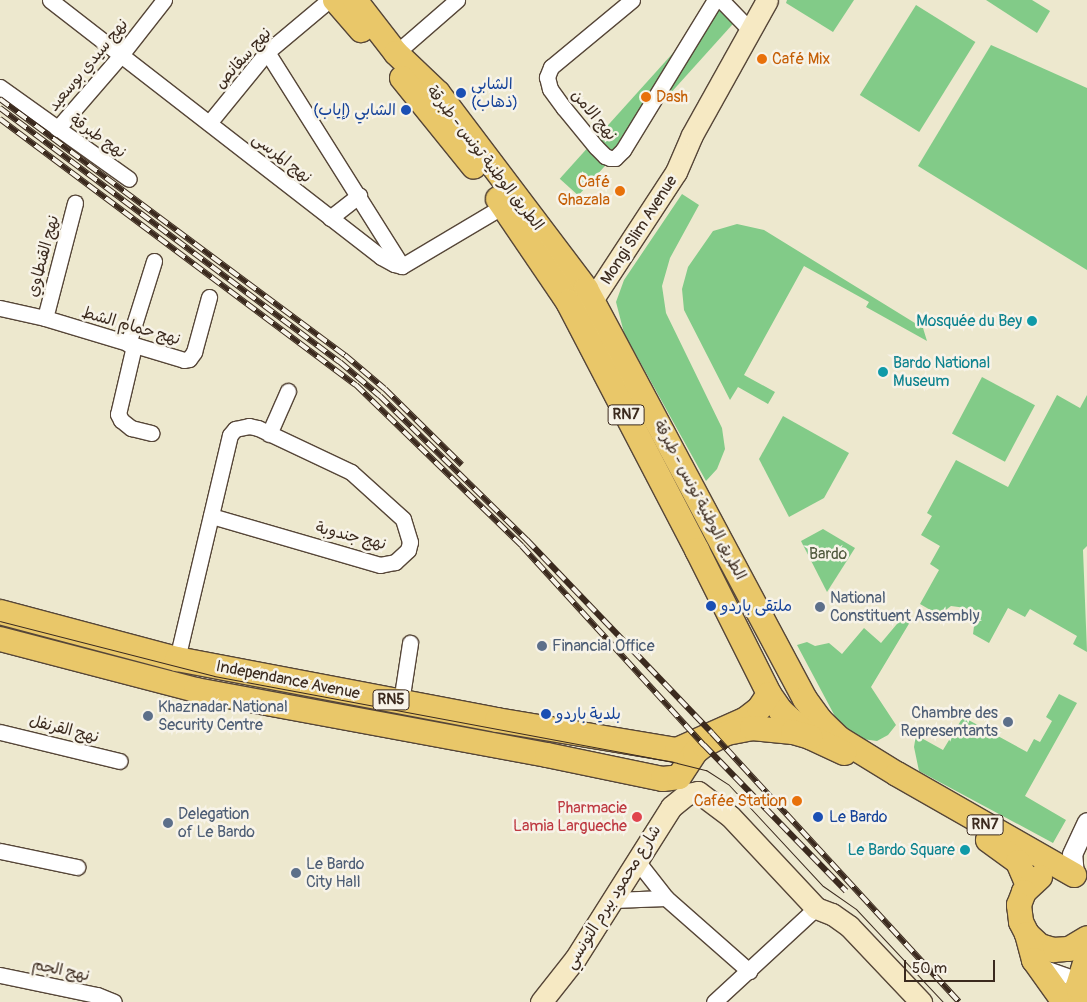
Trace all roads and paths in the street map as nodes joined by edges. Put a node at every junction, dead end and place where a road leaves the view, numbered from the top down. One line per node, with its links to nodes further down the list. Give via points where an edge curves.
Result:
1 (50, 0): 14 (street, نهج المرسى)
2 (164, 0): 14 (street, نهج سيدي بوسعيد)
3 (329, 0): 12 (street, نهج سقانص)
4 (335, 0): 21 (main road, الطريق الوطنية تونس - طبرقة / RN7, via 426,105)
5 (355, 0): 13 (main road, الطريق الوطنية تونس - طبرقة / RN7)
6 (457, 0): 13 (street)
7 (632, 0): 8 (street, نهج الامن, via 551,67 547,77 550,89 564,108 604,156 610,158 615,158 623,150)
8 (715, 0)
9 (721, 0): 11 (street)
10 (768, 0): 11 (main road, Mongi Slim Avenue)
11 (751, 31): 26 (main road, Mongi Slim Avenue, via 692,135 676,172)
12 (268, 52): 16 (street, نهج سقانص); 19 (street)
13 (396, 53): 26 (main road, الطريق الوطنية تونس - طبرقة / RN7, via 438,94)
14 (121, 55): 16 (street, نهج المرسى); 17 (street, نهج سيدي بوسعيد)
15 (0, 87): 17 (street, نهج طبرقة)
16 (209, 123): 22 (street, نهج المرسى)
17 (57, 129): 18 (street, نهج طبرقة)
18 (129, 179)
19 (359, 195): 22 (street); 24 (street)
20 (75, 202): 28 (street, نهج القنطاوي)
21 (503, 206): 24 (street); 26 (main road, الطريق الوطنية تونس - طبرقة / RN7)
22 (330, 218): 24 (street, نهج المرسى, via 381,257)
23 (154, 261): 29 (street)
24 (402, 266)
25 (209, 297): 29 (street, نهج حمام الشط, via 189,358 181,359)
26 (581, 303): 33 (main road, الطريق الوطنية تونس - طبرقة / RN7); 34 (main road, الطريق الوطنية تونس - طبرقة / RN7)
27 (0, 308): 28 (street, نهج حمام الشط)
28 (45, 318): 29 (street, نهج حمام الشط)
29 (131, 345): 31 (street, via 118,414 131,428)
30 (288, 391): 32 (street)
31 (152, 433)
32 (268, 434): 35 (street, نهج جندوبة, via 249,426 235,429 230,434); 35 (street, نهج جندوبة, via 337,465 363,481 403,519 409,536 408,550 395,562 380,565)
33 (668, 440): 34 (main road); 36 (main road, الطريق الوطنية تونس - طبرقة / RN7)
34 (645, 451): 37 (main road, الطريق الوطنية تونس - طبرقة / RN7)
35 (211, 516): 43 (street, نهج جندوبة)
36 (721, 538): 37 (main road); 39 (main road, الطريق الوطنية تونس - طبرقة / RN7)
37 (697, 550): 42 (main road, الطريق الوطنية تونس - طبرقة / RN7)
38 (0, 612): 43 (main road, Independance Avenue / RN5)
39 (770, 633): 42 (main road); 53 (main road, الطريق الوطنية تونس - طبرقة / RN7, via 809,705 840,739)
40 (0, 639): 47 (main road, RN5, via 196,690 556,756 663,779 679,777 695,752 728,733 752,728)
41 (410, 643): 45 (street)
42 (746, 646): 44 (main road, الطريق الوطنية تونس - طبرقة / RN7)
43 (177, 658): 45 (main road, Independance Avenue / RN5)
44 (768, 694): 45 (main road, Independance Avenue / RN5, via 759,709 746,719 677,750); 47 (main road, الطريق الوطنية تونس - طبرقة / RN7, via 781,711)
45 (401, 702)
46 (0, 732): 48 (street, نهج القرنفل)
47 (810, 737): 54 (main road, الطريق الوطنية تونس - طبرقة / RN7, via 857,759 972,830 1018,862)
48 (120, 761)
49 (1087, 822): 53 (street, via 1072,854)
50 (0, 851): 52 (street)
51 (636, 861): 55 (street); 56 (main road, شارع محمود بيرم التونسي); 57 (main road, شارع محمود بيرم التونسي, via 671,807 687,794 698,792 726,812)
52 (77, 867)
53 (1083, 880): 54 (main road, via 1050,872)
54 (1028, 886): 59 (main road, via 1021,898 1019,913 1027,934 1040,946)
55 (666, 898): 56 (street); 60 (street)
56 (613, 900): 64 (main road, شارع محمود بيرم التونسي, via 575,960)
57 (816, 908): 60 (street); 66 (main road, via 832,914 848,926)
58 (1087, 938): 59 (main road, via 1069,949)
59 (1045, 957): 62 (main road); 67 (main road)
60 (749, 971): 65 (street)
61 (0, 975): 63 (street, نهج الجم, via 97,995)
62 (1084, 975)
63 (114, 1002)
64 (541, 1002)
65 (714, 1002)
66 (921, 1002)
67 (1064, 1002)

